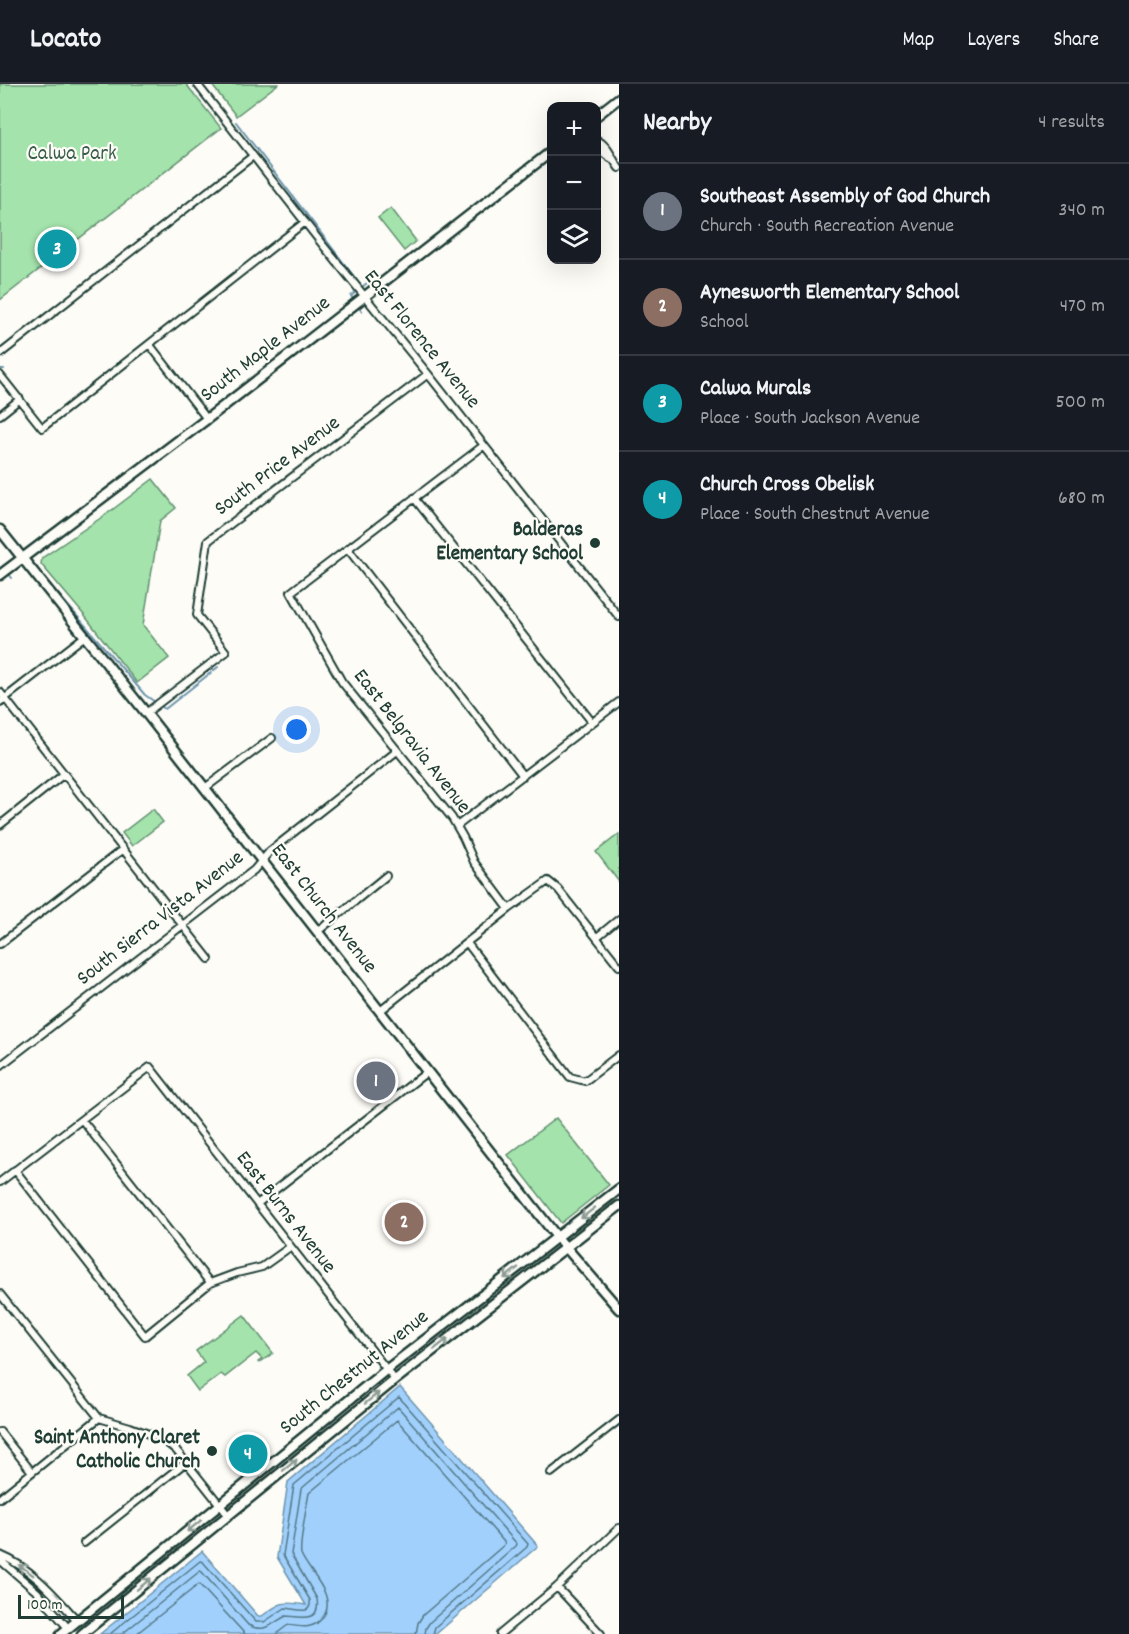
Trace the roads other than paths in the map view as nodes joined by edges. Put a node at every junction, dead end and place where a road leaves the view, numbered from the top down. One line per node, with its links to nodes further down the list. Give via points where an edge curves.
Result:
1 (197, 84): 6 (street, East Florence Avenue)
2 (619, 98): 3 (main road)
3 (601, 113)
4 (601, 151): 7 (street)
5 (547, 155): 9 (main road, South Maple Avenue)
6 (254, 156): 8 (street, East Florence Avenue); 11 (street)
7 (619, 168)
8 (305, 222): 9 (street, East Florence Avenue); 10 (street)
9 (364, 296): 12 (street, East Florence Avenue); 16 (main road, South Maple Avenue)
10 (150, 345): 14 (street, via 42,428); 16 (street)
11 (0, 354)
12 (428, 374): 17 (street, East Florence Avenue); 28 (street, South Price Avenue, via 208,541 197,615 226,652)
13 (0, 375): 14 (street)
14 (20, 399): 15 (street)
15 (0, 415)
16 (207, 419): 21 (main road, South Maple Avenue)
17 (483, 446): 18 (street); 23 (street, East Florence Avenue)
18 (414, 498): 20 (street); 29 (street)
19 (0, 530): 21 (main road, East Church Avenue)
20 (348, 549): 31 (street, East Belgravia Avenue, via 291,592 342,682); 33 (street)
21 (22, 557): 22 (main road, South Maple Avenue); 24 (main road, East Church Avenue)
22 (0, 575)
23 (619, 617)
24 (85, 636): 26 (street); 28 (main road, East Church Avenue)
25 (0, 692): 26 (street)
26 (2, 700): 32 (street)
27 (619, 702): 29 (street)
28 (146, 713): 34 (main road, East Church Avenue)
29 (592, 722): 33 (street)
30 (272, 738): 34 (street)
31 (398, 751): 36 (street, East Belgravia Avenue); 38 (street, South Sierra Vista Avenue)
32 (64, 774): 35 (street); 37 (street)
33 (523, 776): 36 (street)
34 (206, 788): 38 (main road, East Church Avenue)
35 (0, 825)
36 (457, 826): 40 (street, East Belgravia Avenue, via 474,862)
37 (123, 849): 42 (street); 46 (street)
38 (262, 861): 42 (street, South Sierra Vista Avenue); 43 (main road, East Church Avenue)
39 (386, 876): 43 (street)
40 (509, 909): 44 (street, via 548,881); 45 (street)
41 (619, 919): 44 (street)
42 (182, 925): 47 (street); 51 (street, South Sierra Vista Avenue)
43 (317, 932): 49 (main road, East Church Avenue)
44 (597, 937): 48 (street)
45 (467, 943): 49 (street); 50 (street, via 570,1077 585,1081)
46 (0, 944)
47 (209, 959)
48 (619, 966)
49 (380, 1011): 52 (main road, East Church Avenue)
50 (619, 1055)
51 (0, 1066)
52 (427, 1072): 57 (street); 59 (main road, East Church Avenue)
53 (82, 1120): 54 (street); 57 (street, East Burns Avenue, via 150,1067); 62 (street)
54 (15, 1170): 55 (street); 62 (street, via 145,1336)
55 (0, 1182)
56 (619, 1189): 59 (main road, South Chestnut Avenue, one-way to 59)
57 (257, 1204): 61 (street, East Burns Avenue)
58 (619, 1206): 60 (main road, South Chestnut Avenue)
59 (558, 1237): 60 (main road, East Church Avenue); 65 (main road, South Chestnut Avenue, one-way to 65)
60 (566, 1246): 64 (main road, East Church Avenue); 66 (main road, South Chestnut Avenue, one-way to 60)
61 (290, 1247): 62 (street, via 262,1266); 65 (street, East Burns Avenue)
62 (210, 1283)
63 (0, 1294): 67 (street)
64 (619, 1309)
65 (386, 1370): 66 (street, East Burns Avenue); 74 (main road, South Chestnut Avenue)
66 (395, 1380): 75 (main road, South Chestnut Avenue, one-way to 66)
67 (99, 1418): 70 (street, via 162,1439); 71 (street)
68 (619, 1420): 72 (street)
69 (0, 1432): 71 (street)
70 (186, 1462): 74 (street); 77 (street)
71 (32, 1472): 73 (street)
72 (551, 1473)
73 (0, 1498)
74 (220, 1505): 75 (street); 81 (main road, South Chestnut Avenue, one-way to 81)
75 (228, 1515): 84 (main road, South Chestnut Avenue, one-way to 75)
76 (619, 1528): 80 (street)
77 (84, 1543)
78 (0, 1555): 81 (street, one-way to 78, via 32,1574)
79 (0, 1560): 82 (street, via 37,1592)
80 (556, 1587): 85 (street); 86 (street)
81 (77, 1620): 82 (main road, South Chestnut Avenue)
82 (68, 1628): 83 (main road, South Chestnut Avenue)
83 (61, 1634)
84 (82, 1634)
85 (500, 1634)
86 (602, 1634)

